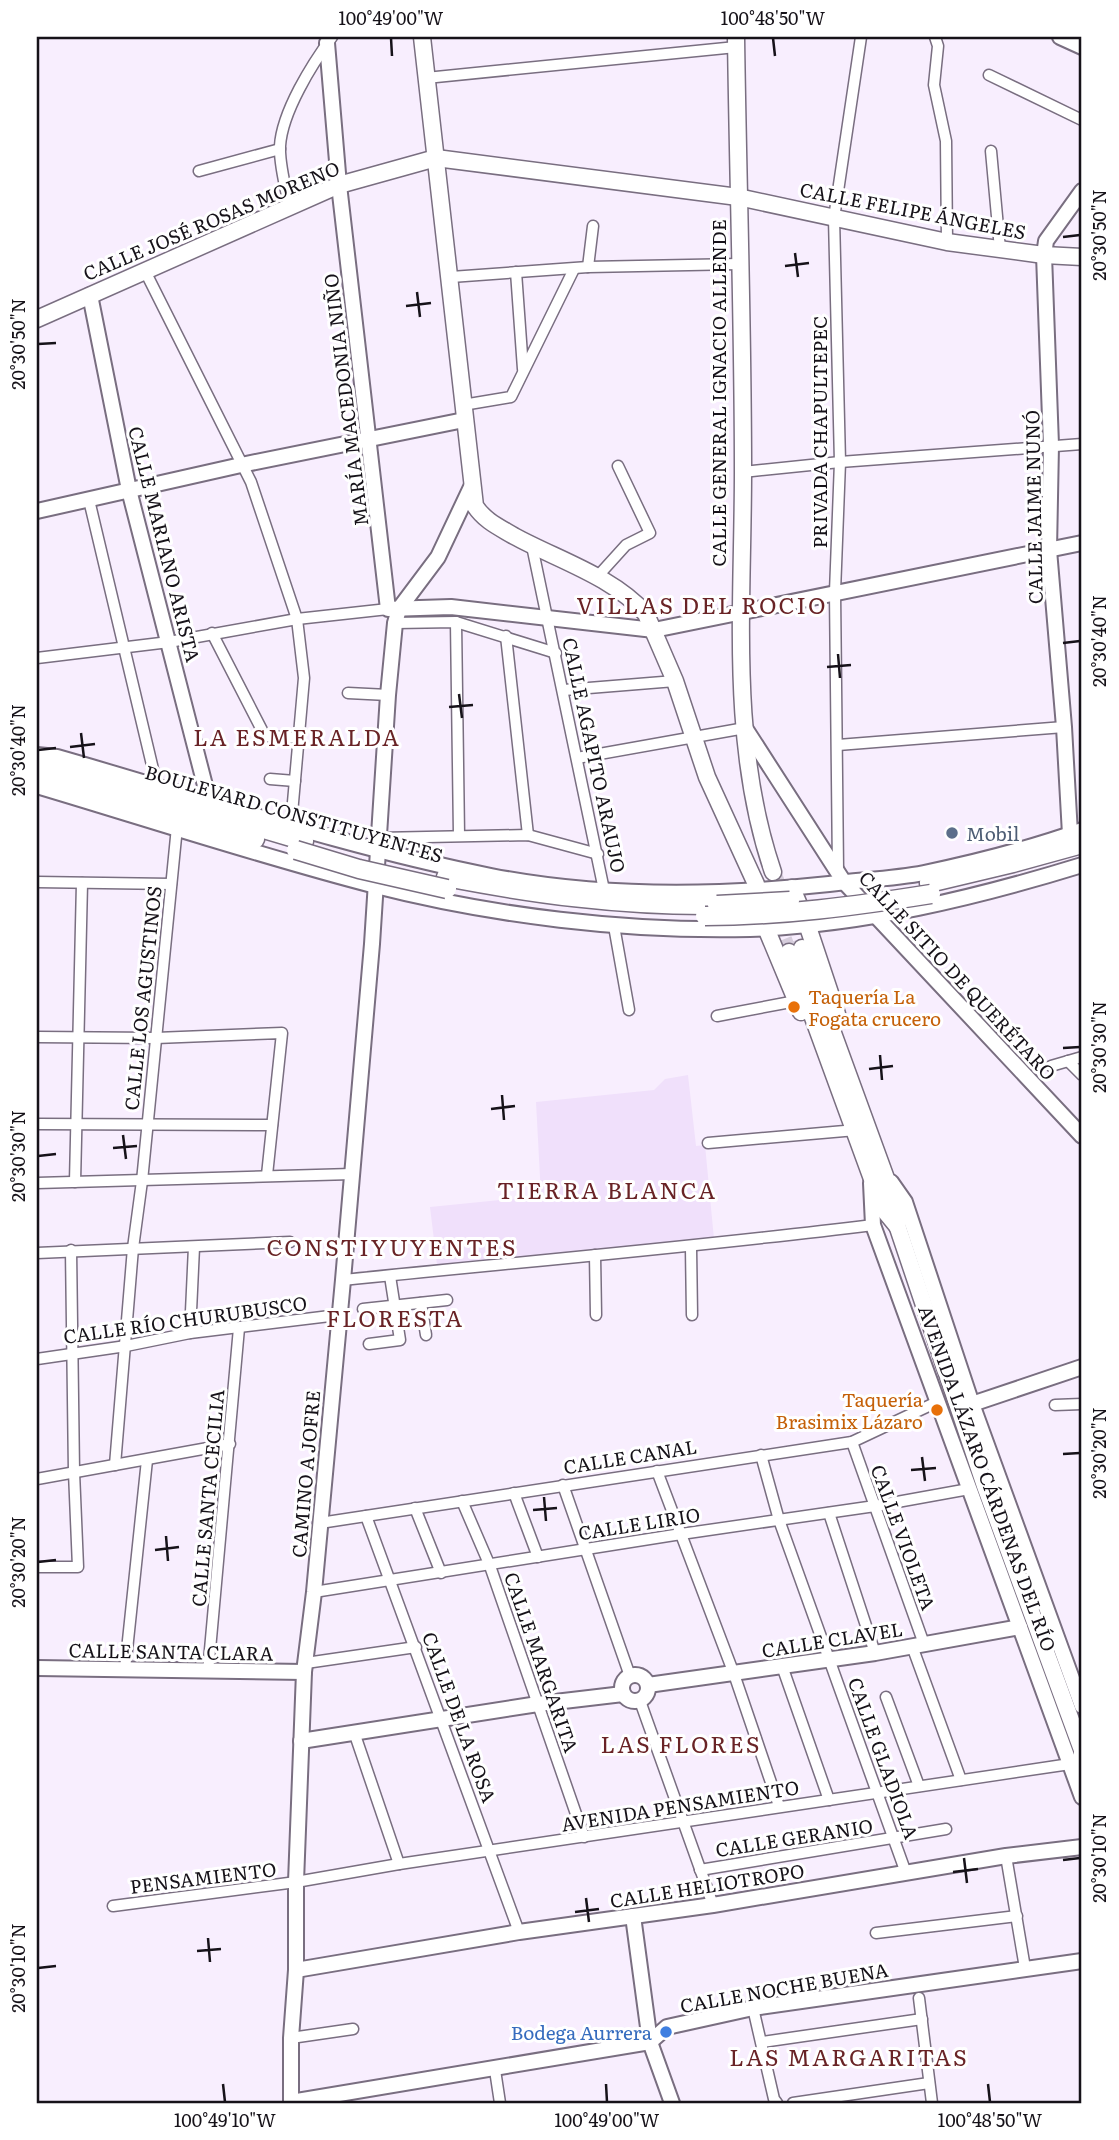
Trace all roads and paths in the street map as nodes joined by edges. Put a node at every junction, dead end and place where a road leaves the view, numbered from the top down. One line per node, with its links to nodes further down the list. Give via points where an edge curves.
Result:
1 (422, 37): 9 (main road)
2 (861, 37): 19 (street, PRIVADA CHAPULTEPEC)
3 (935, 37): 21 (street, via 934,85 946,141)
4 (1060, 37): 7 (main road)
5 (330, 40): 11 (street, via 282,129); 15 (main road, MARÍA MACEDONIA NIÑO)
6 (736, 42): 9 (street); 17 (main road, CALLE GENERAL IGNACIO ALLENDE)
7 (1082, 47)
8 (989, 75): 10 (street)
9 (426, 78): 13 (main road)
10 (1082, 120)
11 (279, 149): 14 (street); 18 (street)
12 (991, 151): 22 (street)
13 (436, 158): 15 (main road, CALLE JOSÉ ROSAS MORENO); 17 (main road, CALLE JOSÉ ROSAS MORENO); 30 (main road)
14 (199, 171)
15 (339, 186): 18 (main road, CALLE JOSÉ ROSAS MORENO); 35 (main road, MARÍA MACEDONIA NIÑO)
16 (1082, 191): 23 (main road, CALLE JAIME NUNÓ, via 1046,241)
17 (738, 197): 19 (main road, CALLE FELIPE ÁNGELES); 25 (main road, CALLE GENERAL IGNACIO ALLENDE)
18 (289, 206): 28 (main road, CALLE JOSÉ ROSAS MORENO)
19 (834, 218): 21 (main road, CALLE FELIPE ÁNGELES); 38 (street, PRIVADA CHAPULTEPEC)
20 (593, 226): 26 (street)
21 (947, 242): 22 (main road, CALLE FELIPE ÁNGELES)
22 (1000, 249): 23 (main road, CALLE FELIPE ÁNGELES)
23 (1044, 255): 24 (main road, CALLE FELIPE ÁNGELES); 37 (main road, CALLE JAIME NUNÓ)
24 (1082, 257)
25 (739, 264): 26 (street); 41 (main road, CALLE GENERAL IGNACIO ALLENDE)
26 (587, 267): 27 (street)
27 (574, 268): 29 (street); 33 (street)
28 (145, 271): 31 (main road, CALLE JOSÉ ROSAS MORENO); 39 (street)
29 (516, 272): 30 (street); 33 (street)
30 (451, 277): 34 (main road)
31 (90, 295): 32 (main road, CALLE JOSÉ ROSAS MORENO); 43 (main road, CALLE MARIANO ARISTA)
32 (37, 319)
33 (523, 370): 34 (street, via 511,397)
34 (464, 412): 35 (main road); 42 (main road)
35 (370, 439): 39 (main road); 52 (main road, MARÍA MACEDONIA NIÑO)
36 (1082, 444): 37 (street)
37 (1051, 445): 38 (street); 48 (main road, CALLE JAIME NUNÓ)
38 (840, 462): 41 (street); 50 (street, PRIVADA CHAPULTEPEC)
39 (241, 465): 43 (main road); 54 (street, via 251,482)
40 (618, 466): 49 (street, via 650,533 626,545)
41 (743, 472): 51 (main road, CALLE GENERAL IGNACIO ALLENDE)
42 (472, 485): 47 (main road, via 481,514); 52 (main road, via 438,557)
43 (129, 490): 44 (main road); 59 (main road, CALLE MARIANO ARISTA)
44 (89, 500): 45 (main road); 60 (street)
45 (38, 506)
46 (1082, 543): 48 (main road)
47 (532, 546): 49 (main road); 53 (street, CALLE AGAPITO ARAUJO)
48 (1049, 550): 50 (main road); 67 (main road, CALLE JAIME NUNÓ)
49 (597, 577): 56 (main road, via 639,606)
50 (835, 592): 51 (main road); 71 (street, PRIVADA CHAPULTEPEC)
51 (740, 612): 56 (main road); 68 (main road, CALLE GENERAL IGNACIO ALLENDE)
52 (394, 614): 53 (main road, via 451,607); 54 (street); 55 (street); 66 (main road, MARÍA MACEDONIA NIÑO)
53 (548, 618): 56 (main road); 61 (street, CALLE AGAPITO ARAUJO)
54 (297, 619): 57 (street); 70 (street, via 304,678)
55 (456, 622): 58 (street); 84 (street)
56 (654, 629): 63 (main road)
57 (212, 633): 59 (street); 70 (street, via 265,736)
58 (506, 636): 61 (street); 85 (street)
59 (169, 642): 60 (street); 80 (main road, CALLE MARIANO ARISTA)
60 (123, 648): 62 (street); 79 (street)
61 (556, 653): 64 (street, CALLE AGAPITO ARAUJO)
62 (37, 658)
63 (675, 681): 64 (street); 69 (main road)
64 (564, 690): 73 (street, CALLE AGAPITO ARAUJO)
65 (348, 693): 66 (street)
66 (388, 695): 87 (main road, CAMINO A JOFRE)
67 (1064, 727): 71 (street); 86 (main road, CALLE JAIME NUNÓ)
68 (745, 728): 69 (street); 93 (main road, CALLE GENERAL IGNACIO ALLENDE, via 753,803); 94 (main road, CALLE SITIO DE QUERÉTARO)
69 (692, 737): 73 (street); 99 (main road)
70 (299, 738): 77 (street)
71 (838, 745): 94 (street, PRIVADA CHAPULTEPEC)
72 (37, 755): 79 (main road)
73 (577, 758): 88 (street, CALLE AGAPITO ARAUJO)
74 (37, 761): 81 (highway, BOULEVARD CONSTITUYENTES)
75 (37, 775): 81 (highway, BOULEVARD CONSTITUYENTES)
76 (270, 779): 77 (street)
77 (295, 781): 82 (street)
78 (37, 786): 81 (main road)
79 (158, 786): 80 (main road)
80 (209, 801): 82 (main road)
81 (183, 818): 91 (main road); 92 (highway, BOULEVARD CONSTITUYENTES, bridge, via 414,882 489,897 661,916 812,911 931,894); 97 (street, CALLE LOS AGUSTINOS)
82 (291, 825): 83 (main road)
83 (321, 834): 87 (main road); 91 (main road, via 321,853)
84 (459, 835): 85 (street); 87 (street)
85 (528, 835): 88 (street)
86 (1078, 836): 92 (highway, BOULEVARD CONSTITUYENTES); 94 (main road, via 922,873)
87 (379, 844): 98 (main road, CAMINO A JOFRE); 101 (main road, via 492,876)
88 (598, 854): 101 (street, CALLE AGAPITO ARAUJO)
89 (1082, 855): 92 (highway, BOULEVARD CONSTITUYENTES)
90 (1082, 865): 102 (main road, via 1018,885)
91 (308, 867): 98 (main road)
92 (1014, 869)
93 (773, 872)
94 (841, 876): 100 (main road); 102 (main road, CALLE SITIO DE QUERÉTARO)
95 (37, 882): 96 (street)
96 (82, 883): 97 (street); 110 (street)
97 (171, 884): 111 (street, CALLE LOS AGUSTINOS)
98 (374, 885): 104 (main road, via 487,908); 126 (main road, CAMINO A JOFRE)
99 (754, 888): 100 (main road); 101 (main road, via 666,893); 105 (main road)
100 (792, 888): 103 (main road)
101 (604, 890)
102 (875, 916): 103 (main road); 122 (main road, CALLE SITIO DE QUERÉTARO)
103 (807, 924): 105 (main road); 123 (main road, via 867,1105)
104 (614, 926): 105 (main road); 107 (street)
105 (765, 928): 106 (main road)
106 (796, 1001): 108 (street); 116 (main road, via 831,1088)
107 (629, 1010)
108 (717, 1016)
109 (37, 1037): 110 (street)
110 (78, 1038): 111 (street); 118 (street)
111 (156, 1038): 119 (street, CALLE LOS AGUSTINOS); 120 (street, via 282,1033)
112 (1082, 1057): 113 (street)
113 (1069, 1061): 114 (street); 115 (street)
114 (1051, 1066)
115 (1082, 1075)
116 (847, 1109): 121 (main road, AVENIDA LÁZARO CÁRDENAS DEL RÍO); 123 (main road, AVENIDA LÁZARO CÁRDENAS DEL RÍO, via 796,950)
117 (37, 1124): 118 (street)
118 (77, 1124): 119 (street); 129 (street)
119 (146, 1125): 120 (street); 128 (street, CALLE LOS AGUSTINOS)
120 (272, 1125): 127 (street)
121 (856, 1130): 124 (street); 125 (main road, AVENIDA LÁZARO CÁRDENAS DEL RÍO)
122 (1082, 1136)
123 (871, 1140): 125 (main road, AVENIDA LÁZARO CÁRDENAS DEL RÍO)
124 (708, 1143)
125 (878, 1173): 131 (main road, AVENIDA LÁZARO CÁRDENAS DEL RÍO); 157 (main road, AVENIDA LÁZARO CÁRDENAS DEL RÍO, via 905,1202); 207 (main road, AVENIDA LÁZARO CÁRDENAS DEL RÍO, via 883,1209 898,1228 985,1486)
126 (352, 1174): 127 (street); 140 (main road, CAMINO A JOFRE)
127 (267, 1175): 128 (street)
128 (142, 1181): 129 (street); 134 (street, CALLE LOS AGUSTINOS)
129 (75, 1182): 130 (street)
130 (37, 1183)
131 (873, 1226): 135 (street); 156 (main road, AVENIDA LÁZARO CÁRDENAS DEL RÍO)
132 (290, 1242): 133 (street)
133 (194, 1247): 134 (street); 149 (street)
134 (133, 1248): 136 (street); 152 (street, CALLE LOS AGUSTINOS)
135 (691, 1248): 138 (street); 147 (street)
136 (71, 1250): 137 (street); 153 (street)
137 (37, 1253)
138 (596, 1255): 139 (street); 146 (street)
139 (390, 1276): 140 (street); 143 (street)
140 (343, 1280): 145 (main road, CAMINO A JOFRE)
141 (447, 1300): 142 (street)
142 (421, 1303): 143 (street); 150 (street)
143 (395, 1306): 144 (street); 151 (street, via 400,1340)
144 (363, 1309)
145 (338, 1315): 148 (street, CALLE RÍO CHURUBUSCO); 177 (main road, CAMINO A JOFRE)
146 (596, 1315)
147 (692, 1315)
148 (239, 1328): 149 (street, CALLE RÍO CHURUBUSCO); 161 (street, CALLE SANTA CECILIA)
149 (190, 1333): 152 (street, CALLE RÍO CHURUBUSCO)
150 (426, 1335)
151 (369, 1344)
152 (126, 1346): 153 (street, CALLE RÍO CHURUBUSCO); 164 (street, CALLE LOS AGUSTINOS)
153 (72, 1354): 154 (street, CALLE RÍO CHURUBUSCO); 166 (street)
154 (37, 1359)
155 (1082, 1367): 157 (main road)
156 (937, 1402): 160 (street, CALLE CANAL); 169 (main road, AVENIDA LÁZARO CÁRDENAS DEL RÍO)
157 (972, 1404): 203 (main road, AVENIDA LÁZARO CÁRDENAS DEL RÍO)
158 (1082, 1404): 159 (street)
159 (1055, 1405)
160 (852, 1442): 162 (street, CALLE CANAL); 172 (street, CALLE VIOLETA)
161 (230, 1444): 163 (street); 195 (street, CALLE SANTA CECILIA)
162 (761, 1455): 165 (street, CALLE CANAL); 176 (street, CALLE GLADIOLA)
163 (147, 1460): 164 (street); 194 (street)
164 (116, 1465): 166 (street)
165 (657, 1471): 168 (street, CALLE CANAL); 178 (street)
166 (74, 1472): 167 (street); 181 (street, via 79,1567)
167 (37, 1479)
168 (563, 1485): 170 (street, CALLE CANAL); 179 (street)
169 (969, 1489): 172 (street, CALLE LIRIO); 186 (main road, AVENIDA LÁZARO CÁRDENAS DEL RÍO)
170 (514, 1493): 171 (street, CALLE CANAL); 180 (street)
171 (462, 1501): 173 (street, CALLE CANAL); 182 (street, CALLE MARGARITA)
172 (875, 1506): 174 (street, CALLE LIRIO); 187 (street, CALLE VIOLETA)
173 (415, 1508): 175 (street, CALLE CANAL); 183 (street)
174 (829, 1513): 176 (street, CALLE LIRIO); 189 (street)
175 (366, 1516): 177 (street, CALLE CANAL); 184 (street, CALLE DE LA ROSA)
176 (779, 1520): 178 (street, CALLE LIRIO); 190 (street, CALLE GLADIOLA)
177 (320, 1523): 185 (main road, CAMINO A JOFRE)
178 (681, 1534): 179 (street, CALLE LIRIO); 196 (street)
179 (585, 1550): 180 (street, CALLE LIRIO); 197 (street)
180 (538, 1557): 182 (street, CALLE LIRIO)
181 (37, 1566)
182 (490, 1566): 183 (street, CALLE LIRIO); 202 (street, CALLE MARGARITA)
183 (441, 1573): 184 (street, CALLE LIRIO)
184 (391, 1580): 185 (street, CALLE LIRIO); 188 (street, CALLE DE LA ROSA)
185 (314, 1592): 193 (main road, CAMINO A JOFRE)
186 (1020, 1627): 187 (main road, CALLE CLAVEL); 208 (main road, AVENIDA LÁZARO CÁRDENAS DEL RÍO)
187 (918, 1645): 189 (main road, CALLE CLAVEL); 209 (street, CALLE VIOLETA)
188 (416, 1647): 193 (street); 204 (street, CALLE DE LA ROSA)
189 (875, 1653): 190 (main road, CALLE CLAVEL)
190 (830, 1659): 191 (main road, CALLE CLAVEL); 211 (street, CALLE GLADIOLA)
191 (782, 1666): 196 (main road, CALLE CLAVEL); 213 (street)
192 (37, 1668): 194 (main road, CALLE SANTA CLARA)
193 (305, 1668): 195 (main road, CALLE SANTA CLARA); 206 (main road, CAMINO A JOFRE)
194 (125, 1669): 195 (main road, CALLE SANTA CLARA)
195 (208, 1672)
196 (734, 1674): 198 (main road, CALLE CLAVEL); 214 (street)
197 (630, 1676): 198 (main road, via 645,1678); 199 (main road, via 624,1680)
198 (648, 1685): 201 (main road)
199 (623, 1694): 201 (main road); 202 (main road)
200 (886, 1697): 210 (street)
201 (640, 1701): 215 (street)
202 (538, 1704): 204 (main road); 217 (street, CALLE MARGARITA)
203 (1082, 1706)
204 (442, 1718): 205 (main road); 220 (street, CALLE DE LA ROSA)
205 (354, 1732): 206 (main road); 222 (street)
206 (301, 1741): 225 (main road, CAMINO A JOFRE)
207 (1082, 1750): 208 (main road, AVENIDA LÁZARO CÁRDENAS DEL RÍO)
208 (1076, 1765): 209 (street, AVENIDA PENSAMIENTO); 212 (main road, AVENIDA LÁZARO CÁRDENAS DEL RÍO)
209 (961, 1780): 210 (street, AVENIDA PENSAMIENTO)
210 (919, 1786): 211 (street, AVENIDA PENSAMIENTO)
211 (877, 1794): 213 (street, AVENIDA PENSAMIENTO); 218 (street, CALLE GLADIOLA)
212 (1082, 1797)
213 (829, 1800): 214 (street, AVENIDA PENSAMIENTO)
214 (779, 1806): 215 (street, AVENIDA PENSAMIENTO)
215 (682, 1822): 217 (street, AVENIDA PENSAMIENTO); 223 (street)
216 (946, 1829): 218 (street, CALLE GERANIO)
217 (584, 1837): 220 (street, AVENIDA PENSAMIENTO)
218 (894, 1839): 223 (street, CALLE GERANIO); 224 (street, CALLE GLADIOLA)
219 (1082, 1847): 221 (main road, CALLE HELIOTROPO)
220 (491, 1851): 222 (street, AVENIDA PENSAMIENTO); 230 (street, CALLE DE LA ROSA)
221 (1006, 1856): 224 (main road, CALLE HELIOTROPO); 229 (street)
222 (399, 1864): 225 (street, AVENIDA PENSAMIENTO)
223 (700, 1870): 226 (street)
224 (906, 1873): 226 (main road, CALLE HELIOTROPO)
225 (296, 1882): 227 (street, PENSAMIENTO); 234 (main road, CAMINO A JOFRE)
226 (713, 1905): 228 (main road, CALLE HELIOTROPO)
227 (113, 1906)
228 (633, 1916): 230 (main road, CALLE HELIOTROPO); 240 (main road)
229 (1017, 1916): 231 (street); 233 (street)
230 (519, 1931): 234 (main road, CALLE HELIOTROPO)
231 (876, 1933)
232 (1082, 1961): 233 (main road, CALLE NOCHE BUENA)
233 (1025, 1968): 236 (main road, CALLE NOCHE BUENA)
234 (296, 1970): 239 (main road, CAMINO A JOFRE)
235 (919, 1998): 237 (street)
236 (753, 2008): 240 (main road, CALLE NOCHE BUENA, via 667,2027); 241 (street)
237 (922, 2019): 241 (street); 243 (street)
238 (353, 2029): 239 (street)
239 (291, 2038): 244 (main road, CAMINO A JOFRE)
240 (650, 2042): 242 (main road, CALLE NOCHE BUENA); 246 (main road)
241 (762, 2042): 247 (street)
242 (495, 2070): 244 (main road, CALLE NOCHE BUENA); 245 (street)
243 (929, 2083): 248 (street); 249 (street)
244 (291, 2103)
245 (500, 2103)
246 (672, 2103)
247 (778, 2103)
248 (793, 2103)
249 (932, 2103)

